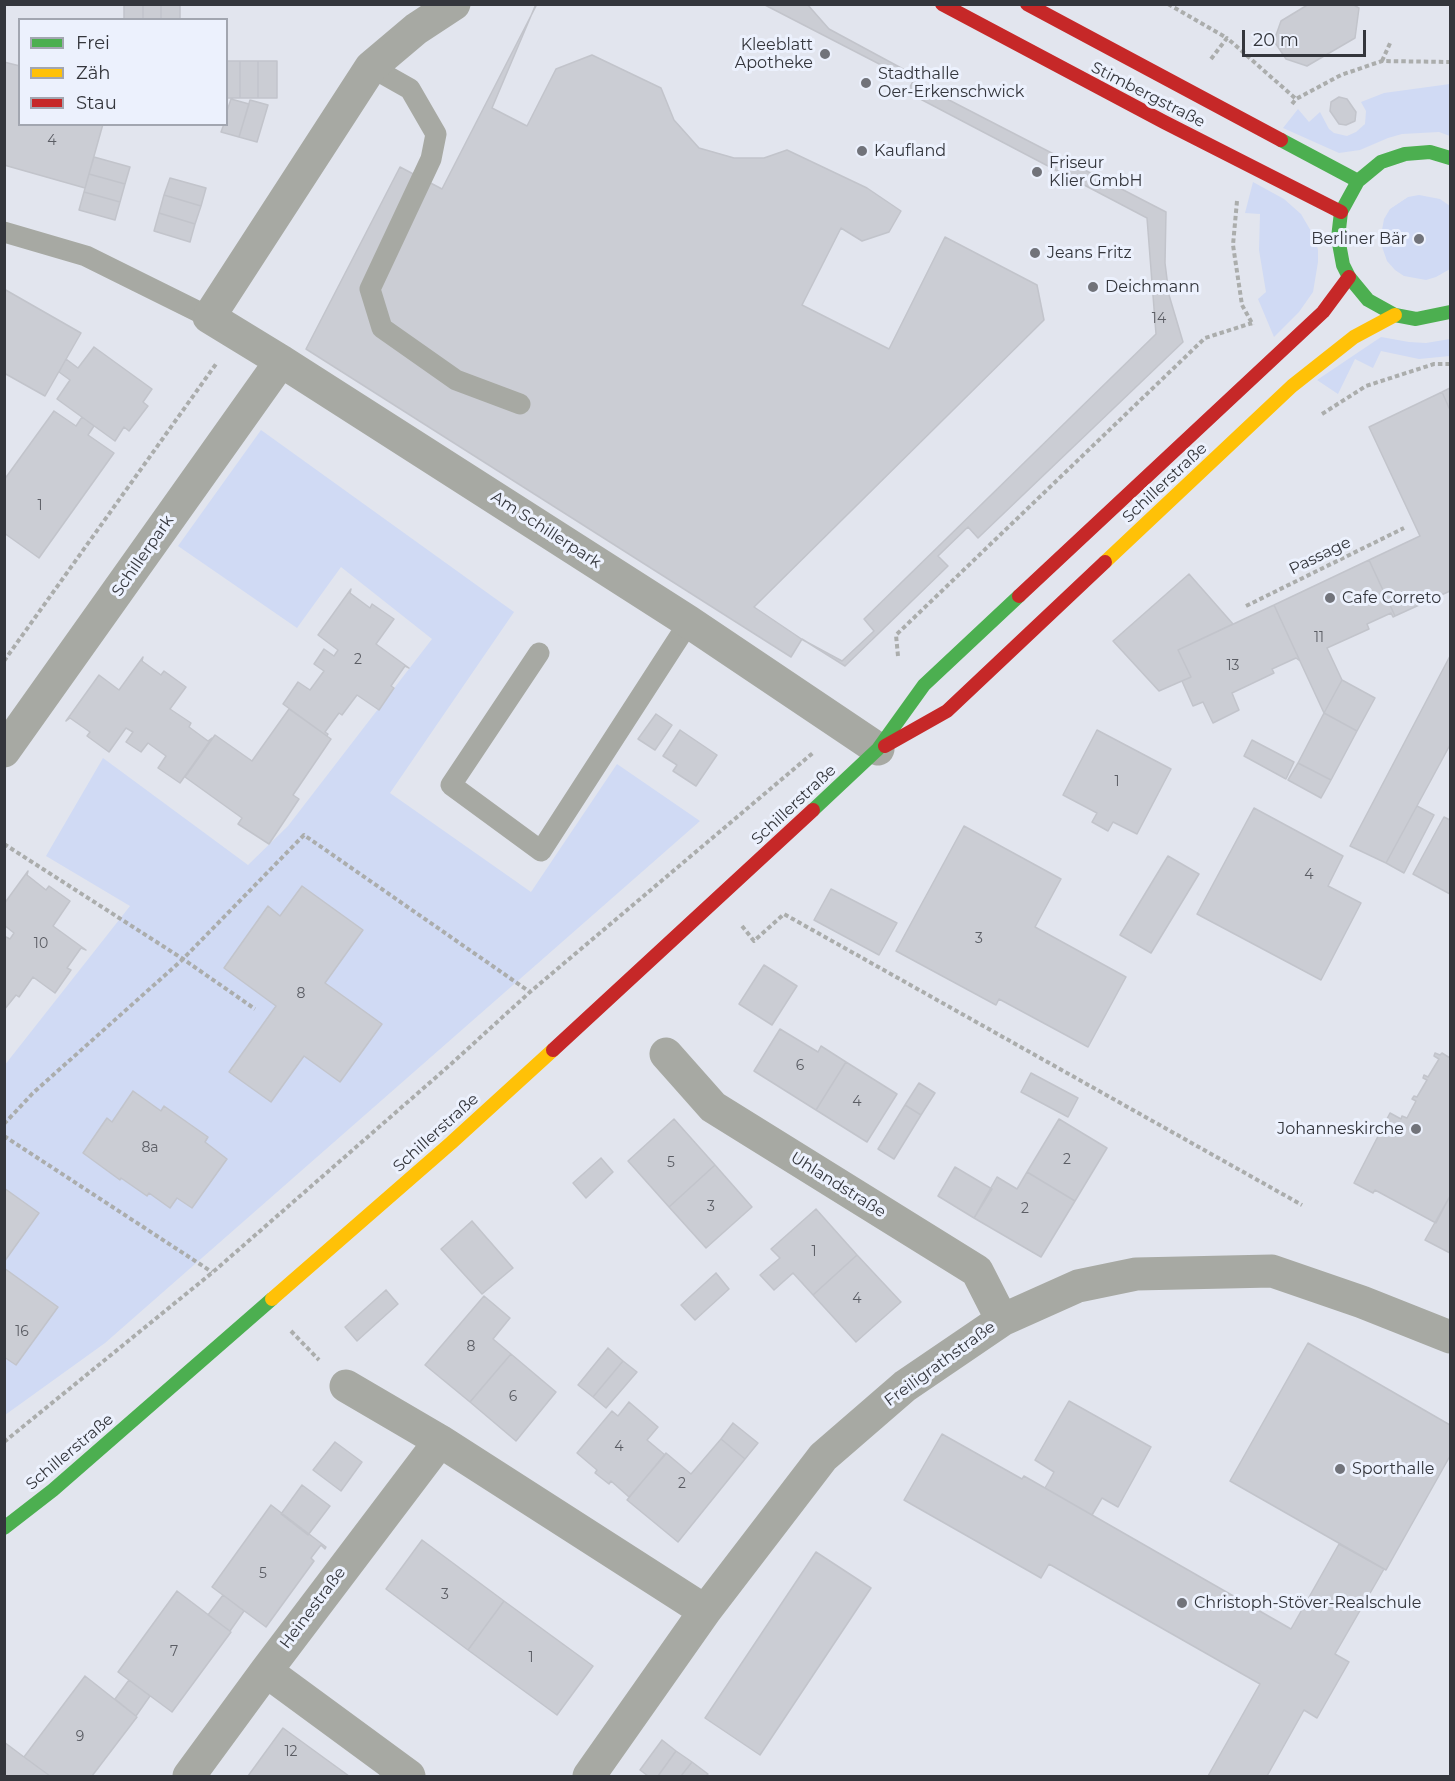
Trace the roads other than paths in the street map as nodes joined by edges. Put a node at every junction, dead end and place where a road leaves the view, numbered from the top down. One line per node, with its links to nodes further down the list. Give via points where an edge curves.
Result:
1 (454, 4): 4 (street)
2 (942, 4): 8 (main road, Stimbergstraße)
3 (1027, 4): 7 (main road, Stimbergstraße)
4 (422, 17): 5 (street)
5 (371, 67): 13 (street); 15 (lane, via 410,88 436,134 431,159 370,289 382,328 456,380)
6 (1450, 158): 7 (main road, via 1430,152 1405,154 1381,162)
7 (1358, 181): 8 (main road)
8 (1341, 212): 10 (main road, via 1338,238)
9 (4, 232): 13 (lane, Am Schillerpark, via 86,256)
10 (1349, 277): 12 (main road, via 1368,300); 18 (main road, Schillerstraße, via 1323,312 924,685)
11 (1450, 312): 12 (main road, via 1416,319)
12 (1395, 315): 18 (main road, Schillerstraße, via 1354,337 1292,386 947,711)
13 (209, 317): 14 (street, Am Schillerpark)
14 (281, 361): 16 (street, Am Schillerpark); 19 (street, Schillerpark)
15 (520, 404)
16 (689, 622): 17 (lane, via 541,851 451,785); 18 (street, Am Schillerpark)
17 (539, 653)
18 (878, 749): 25 (main road, Schillerstraße, via 451,1143 53,1490)
19 (4, 751)
20 (666, 1054): 21 (street, Uhlandstraße, via 713,1107 977,1271)
21 (1002, 1320): 22 (street, Freiligrathstraße, via 1078,1286 1136,1274 1272,1271); 26 (street, Freiligrathstraße, via 904,1386 823,1457)
22 (1450, 1337)
23 (346, 1386): 24 (street)
24 (440, 1441): 26 (street); 27 (street, Heinestraße)
25 (4, 1528)
26 (705, 1611): 30 (street, Freiligrathstraße)
27 (266, 1671): 28 (street, Heinestraße); 29 (street)
28 (189, 1776)
29 (409, 1776)
30 (589, 1776)

